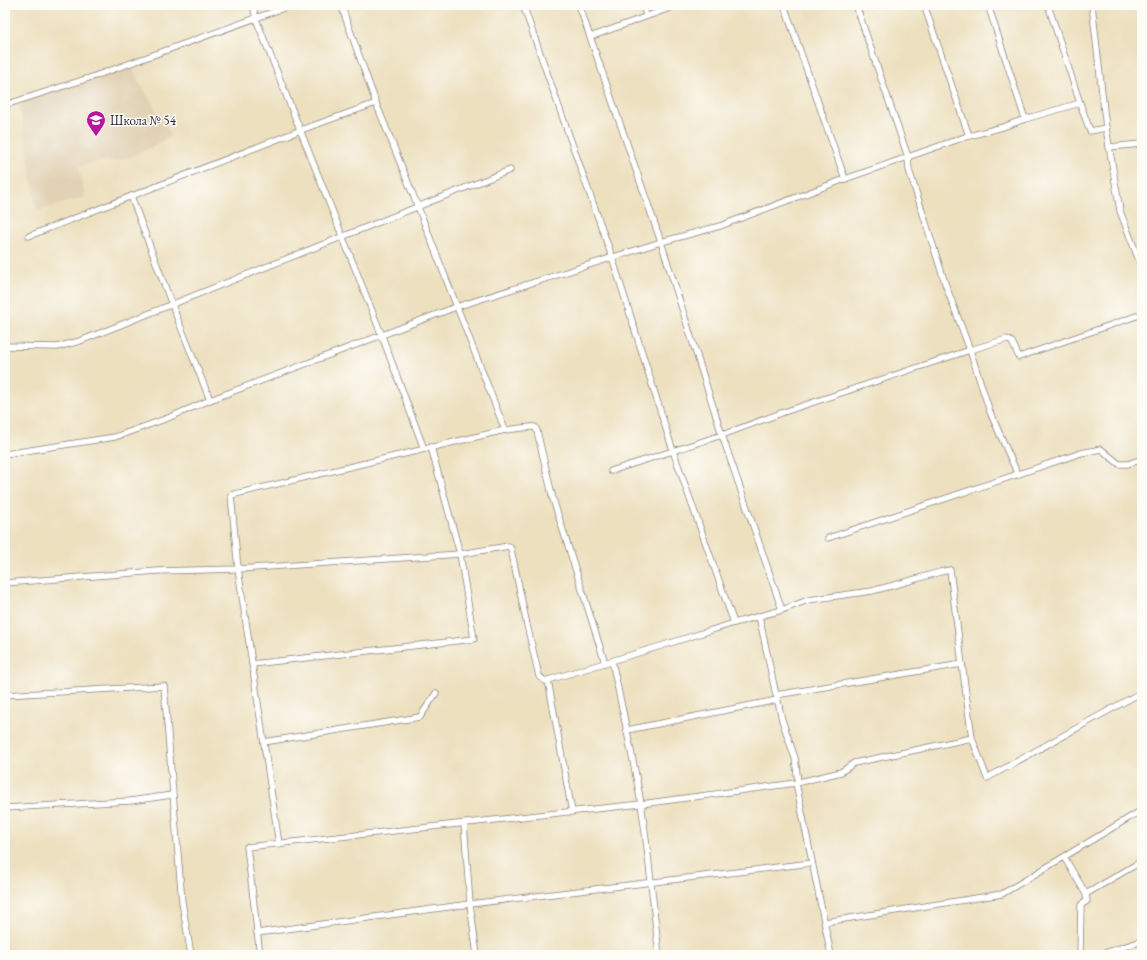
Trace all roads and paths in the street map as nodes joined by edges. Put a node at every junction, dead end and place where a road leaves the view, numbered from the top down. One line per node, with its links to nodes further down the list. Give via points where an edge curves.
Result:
1 (253, 5): 15 (street)
2 (292, 5): 15 (street)
3 (341, 5): 17 (street)
4 (523, 5): 34 (street)
5 (579, 5): 16 (street)
6 (643, 5): 14 (street)
7 (678, 5): 14 (street)
8 (784, 5): 28 (street)
9 (856, 5): 26 (street)
10 (924, 5): 23 (street)
11 (988, 5): 20 (street)
12 (1048, 5): 18 (street)
13 (1092, 5): 21 (street)
14 (646, 15): 16 (street)
15 (256, 18): 19 (street, via 92,77); 22 (street)
16 (590, 36): 33 (street)
17 (376, 103): 22 (street); 30 (street)
18 (1080, 103): 20 (street); 21 (street, via 1090,130)
19 (5, 104)
20 (1025, 119): 23 (street)
21 (1106, 128): 25 (street)
22 (300, 130): 29 (street); 32 (street)
23 (970, 136): 26 (street)
24 (1142, 144): 25 (street)
25 (1109, 147): 35 (street, via 1120,211)
26 (908, 157): 28 (street); 41 (street, via 909,170 946,286)
27 (510, 170): 30 (street)
28 (845, 179): 33 (street, via 720,226)
29 (130, 196): 31 (street); 36 (street)
30 (418, 207): 32 (street); 37 (street)
31 (29, 236)
32 (343, 237): 36 (street); 39 (street)
33 (661, 242): 34 (street); 44 (street)
34 (612, 257): 37 (street); 47 (street)
35 (1142, 268)
36 (172, 305): 40 (street, via 58,347); 42 (street)
37 (456, 307): 39 (street); 43 (street)
38 (1142, 314): 41 (street, via 1019,357 1012,342 1007,339)
39 (382, 336): 42 (street); 46 (street)
40 (5, 346)
41 (970, 350): 44 (street); 51 (street, via 990,412)
42 (210, 400): 48 (street, via 115,437)
43 (505, 430): 45 (street); 60 (street, via 535,427 537,431 553,499)
44 (722, 435): 47 (street); 56 (street)
45 (431, 447): 46 (street); 53 (street)
46 (424, 448): 54 (street, via 231,495)
47 (673, 450): 50 (street); 58 (street)
48 (5, 454)
49 (1142, 459): 51 (street, via 1119,464 1101,449 1081,453)
50 (611, 471)
51 (1018, 475): 52 (street)
52 (828, 538)
53 (460, 554): 54 (street); 61 (street, via 474,639); 63 (street, via 509,546 539,676 544,681)
54 (238, 568): 55 (street); 61 (street)
55 (5, 583)
56 (782, 610): 57 (street); 62 (street, via 808,600 872,591 950,570)
57 (759, 616): 58 (street); 67 (street)
58 (734, 623): 59 (street)
59 (612, 661): 60 (street); 68 (street)
60 (605, 663): 63 (street)
61 (252, 664): 70 (street)
62 (962, 664): 67 (street); 69 (street)
63 (548, 680): 76 (street)
64 (1142, 692): 69 (street, via 987,778)
65 (436, 694): 70 (street, via 420,717)
66 (5, 695): 72 (street, via 164,686)
67 (777, 697): 68 (street); 71 (street, via 795,758)
68 (627, 730): 73 (street)
69 (972, 738): 71 (street, via 854,763 841,772)
70 (264, 742): 78 (street)
71 (797, 782): 73 (street); 81 (street)
72 (172, 795): 74 (street, via 130,801); 88 (street, via 182,902)
73 (641, 804): 76 (street); 82 (street)
74 (5, 808)
75 (1142, 810): 79 (street)
76 (572, 812): 77 (street)
77 (464, 823): 78 (street); 84 (street)
78 (279, 844): 86 (street, via 247,847)
79 (1064, 857): 83 (street); 85 (street, via 1002,894)
80 (1142, 861): 83 (street)
81 (812, 863): 82 (street); 85 (street)
82 (651, 882): 84 (street); 91 (street)
83 (1086, 894): 93 (street, via 1087,901 1081,905)
84 (470, 904): 86 (street); 90 (street)
85 (825, 922): 92 (street)
86 (257, 933): 89 (street)
87 (1142, 941): 94 (street)
88 (191, 955)
89 (260, 955)
90 (477, 955)
91 (658, 955)
92 (832, 955)
93 (1080, 955)
94 (1098, 955)

